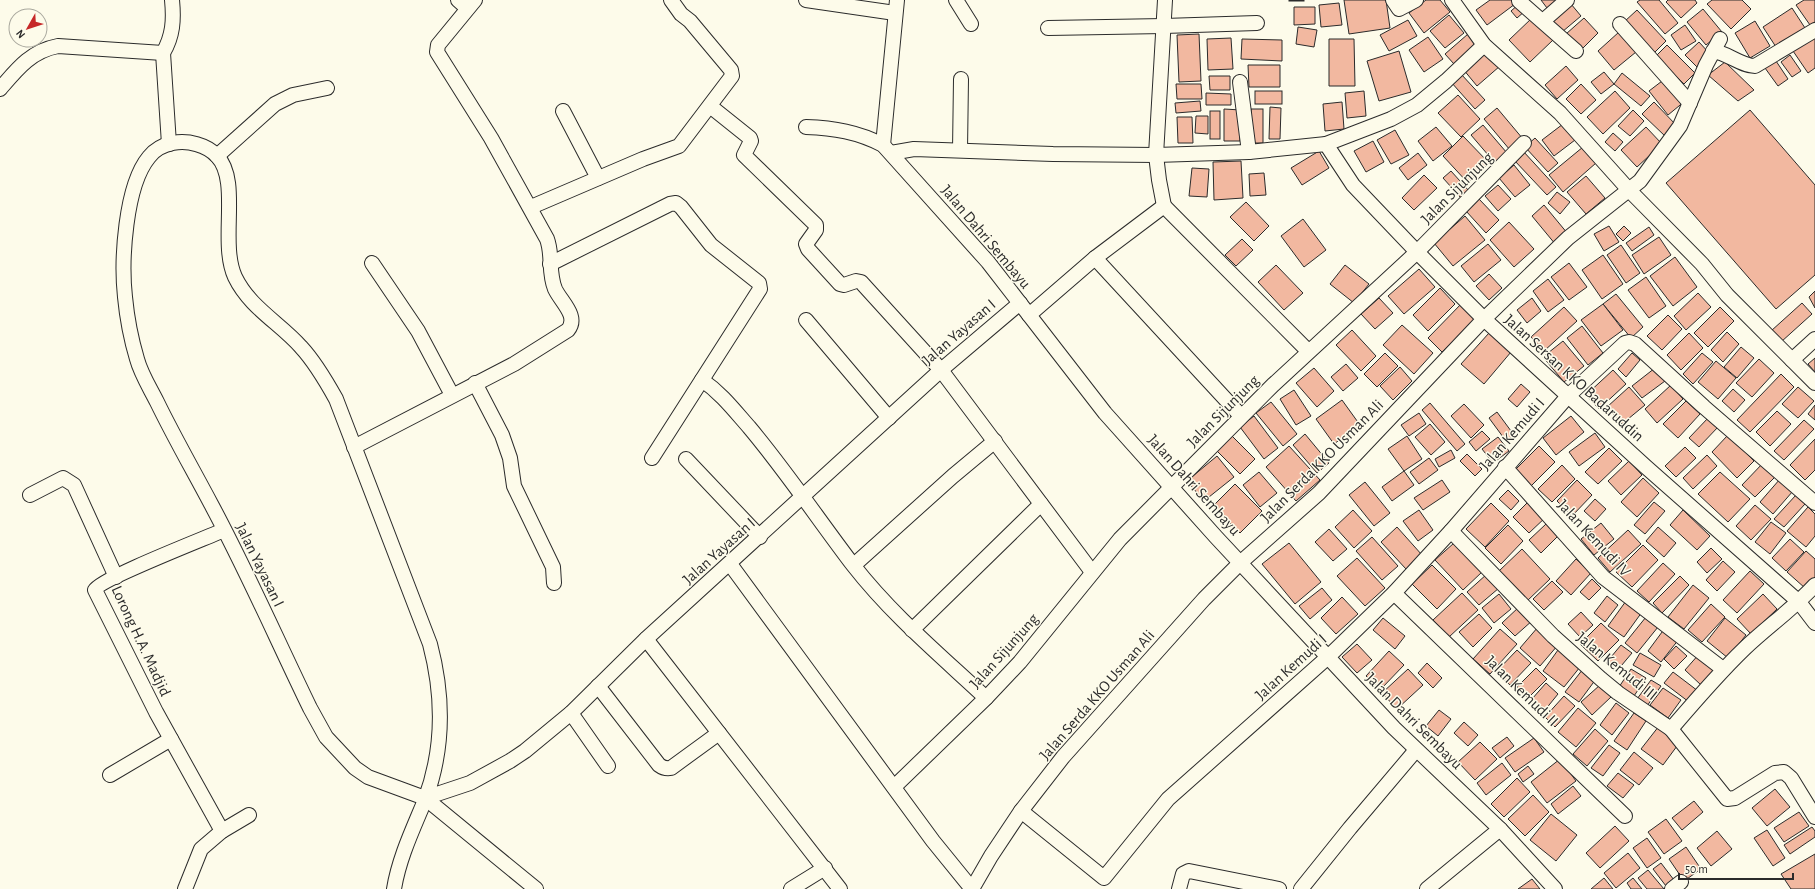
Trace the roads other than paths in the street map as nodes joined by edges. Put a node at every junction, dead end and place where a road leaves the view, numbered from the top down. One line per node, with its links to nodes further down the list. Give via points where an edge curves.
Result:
1 (172, 0): 22 (street, via 172,34)
2 (672, 0): 28 (street, via 732,73)
3 (806, 0): 12 (street)
4 (956, 0): 15 (street)
5 (1165, 0): 17 (street)
6 (1393, 0): 7 (street, via 1401,9)
7 (1416, 0)
8 (1452, 0): 20 (street)
9 (1567, 0): 13 (street)
10 (1519, 1): 13 (street)
11 (467, 3): 42 (street, via 438,45 437,52)
12 (896, 7): 34 (street)
13 (1543, 21): 21 (street)
14 (1257, 23): 17 (street)
15 (971, 24)
16 (1620, 24): 27 (street)
17 (1164, 26): 18 (street); 37 (street)
18 (1048, 28)
19 (1815, 30): 27 (street, Jalan Serda KKO Usman Ali, via 1755,66 1722,52 1717,45)
20 (1484, 45): 33 (street, via 1417,105 1391,119); 40 (street, via 1560,113)
21 (1576, 51)
22 (164, 57): 26 (street, via 65,46 47,48 22,63); 32 (street)
23 (961, 79): 35 (street)
24 (1240, 82): 36 (street)
25 (328, 88): 38 (street, via 293,95 275,104)
26 (0, 89)
27 (1690, 103): 40 (street, Jalan Serda KKO Usman Ali, via 1672,138 1640,181)
28 (710, 106): 39 (street, via 679,146 642,158); 54 (street, via 750,138 744,155 816,225 816,230 806,244 808,249 840,284 861,282)
29 (563, 112): 39 (street)
30 (806, 127): 34 (street, Jalan Dahri Sembayu, via 844,130 868,137)
31 (1524, 143): 43 (street, Jalan Sijunjung)
32 (170, 144): 38 (street, via 198,144); 72 (street, Jalan Yayasan I, via 160,147 146,160 132,196 126,229 125,296 131,336 142,372)
33 (1326, 144): 36 (street); 43 (street, Jalan Sersan KKO Badaruddin, via 1354,185)
34 (887, 149): 35 (street); 47 (street, Jalan Dahri Sembayu, via 988,262)
35 (960, 150): 37 (street)
36 (1249, 152): 37 (street)
37 (1156, 155): 41 (street)
38 (217, 156): 63 (street, via 229,181 228,246 235,277 251,301 302,347 318,369 336,399)
39 (598, 178): 42 (street)
40 (1629, 190): 49 (street, Jalan Serda KKO Usman Ali, via 1568,238); 53 (street)
41 (1164, 206): 44 (street); 52 (street)
42 (531, 208): 46 (street, via 550,245)
43 (1417, 252): 49 (street, Jalan Sersan KKO Badaruddin); 52 (street, Jalan Sijunjung)
44 (1095, 258): 48 (street); 60 (street)
45 (372, 263): 58 (street, via 418,331)
46 (550, 264): 55 (street, via 670,204 679,205 711,245 754,278 760,286); 56 (street, via 553,284 572,319 571,326 514,364)
47 (1020, 303): 48 (street, Jalan Dahri Sembayu); 54 (street, Jalan Yayasan I)
48 (1029, 315): 67 (street, Jalan Dahri Sembayu, via 1106,413)
49 (1484, 319): 59 (street, Jalan Sersan KKO Badaruddin); 75 (street, Jalan Serda KKO Usman Ali, via 1319,493)
50 (806, 320): 61 (street)
51 (1815, 339): 53 (street)
52 (1308, 351): 60 (street, Jalan Sijunjung)
53 (1792, 360): 57 (street)
54 (941, 370): 61 (street, Jalan Yayasan I); 62 (street)
55 (702, 380): 64 (street); 69 (street, via 728,403)
56 (475, 383): 58 (street); 80 (street, via 502,435 510,458 514,486 552,563)
57 (1815, 383)
58 (452, 395): 63 (street)
59 (1568, 396): 66 (street, Jalan Kemudi I); 70 (street, Jalan Kemudi I, via 1625,343 1632,343); 83 (street, Jalan Sersan KKO Badaruddin)
60 (1241, 416): 67 (street, Jalan Sijunjung)
61 (889, 418): 69 (street, Jalan Yayasan I)
62 (994, 441): 71 (street); 77 (street)
63 (354, 448): 99 (street, via 430,644 437,670 441,730 439,749)
64 (652, 458)
65 (686, 459): 74 (street)
66 (1505, 467): 73 (street, Jalan Kemudi I); 88 (street, Jalan Kemudi IV, via 1604,577)
67 (1172, 486): 75 (street, Jalan Dahri Sembayu); 78 (street, Jalan Sijunjung)
68 (30, 495): 79 (street, via 63,478 71,482)
69 (804, 496): 74 (street, Jalan Yayasan I); 77 (street)
70 (1815, 503)
71 (1041, 504): 78 (street); 85 (street)
72 (224, 530): 79 (street, Lorong H.A. Madjid); 99 (street, Jalan Yayasan I, via 326,737 354,768 368,777)
73 (1451, 531): 82 (street, Jalan Kemudi I); 92 (street, Jalan Kemudi III, via 1553,636 1618,693)
74 (760, 537): 76 (street, Jalan Yayasan I)
75 (1240, 563): 87 (street, Jalan Dahri Sembayu); 100 (street, Jalan Serda KKO Usman Ali, via 1137,673 1063,757)
76 (730, 564): 86 (street, Jalan Yayasan I); 98 (street)
77 (854, 566): 85 (street)
78 (1092, 572): 90 (street, Jalan Sijunjung, via 1020,662)
79 (116, 577): 94 (street, Lorong H.A. Madjid, via 97,586 96,593)
80 (554, 583)
81 (1815, 585): 83 (street)
82 (1394, 593): 87 (street, Jalan Kemudi I); 102 (street, Jalan Kemudi II)
83 (1799, 602): 84 (street, Jalan Sersan KKO Badaruddin); 88 (street)
84 (1815, 623)
85 (912, 630): 90 (street)
86 (646, 639): 89 (street, Jalan Yayasan I); 93 (street)
87 (1328, 657): 95 (street, Jalan Dahri Sembayu); 107 (street, Jalan Kemudi I, via 1157,810)
88 (1723, 670): 92 (street)
89 (598, 686): 91 (street, Jalan Yayasan I); 93 (street, via 662,768 671,768)
90 (986, 698): 98 (street, Jalan Sijunjung)
91 (571, 713): 96 (street); 99 (street, Jalan Yayasan I, via 510,761 470,783)
92 (1671, 729): 103 (street, Jalan Kemudi III, via 1727,798 1735,798 1775,773 1784,772 1791,778)
93 (719, 733): 106 (street)
94 (171, 739): 97 (street); 105 (street, Lorong H.A. Madjid)
95 (1416, 750): 104 (street, Jalan Dahri Sembayu); 116 (street)
96 (608, 766)
97 (110, 775)
98 (894, 787): 113 (street)
99 (425, 798): 109 (street, via 402,854); 110 (street)
100 (1021, 811): 107 (street, Jalan Kemudi I); 113 (street, Jalan Serda KKO Usman Ali)
101 (249, 815): 105 (street)
102 (1626, 816)
103 (1815, 817)
104 (1500, 829): 117 (street); 118 (street, Jalan Dahri Sembayu)
105 (222, 831): 108 (street, via 201,849)
106 (825, 868): 111 (street); 112 (street)
107 (1107, 884)
108 (185, 889)
109 (394, 889)
110 (536, 889)
111 (791, 889)
112 (840, 889)
113 (972, 889)
114 (1179, 889): 115 (street, via 1183,874 1190,871)
115 (1279, 889)
116 (1301, 889)
117 (1427, 889)
118 (1554, 889)

